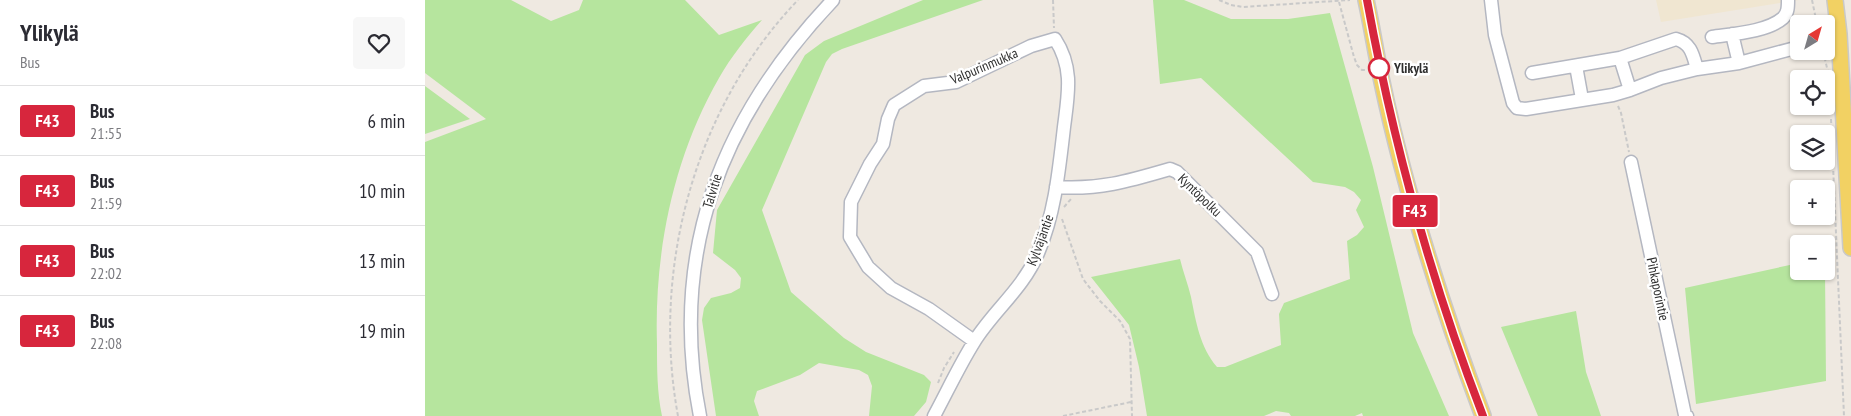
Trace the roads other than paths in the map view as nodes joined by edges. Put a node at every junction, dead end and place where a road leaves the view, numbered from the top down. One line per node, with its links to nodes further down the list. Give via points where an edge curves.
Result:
1 (1367, 0): 26 (main road, via 1382,82 1414,209 1437,286)
2 (1491, 0): 18 (street, via 1495,35 1517,108)
3 (1788, 0): 7 (street, via 1789,10 1783,18 1767,27)
4 (1835, 0): 6 (main road)
5 (830, 1): 24 (street, Talvitie, via 789,50 750,108 712,189 693,281 690,341)
6 (1834, 15)
7 (1733, 34): 8 (street); 13 (street)
8 (1712, 37)
9 (1055, 39): 20 (street, Kylväjäntie, via 1063,52 1070,85); 23 (street, Valpurinmukka, via 1031,46 956,82 924,86 894,105 883,144 851,202 849,237 868,267 891,288 929,309)
10 (1790, 49): 13 (street)
11 (1620, 58): 14 (street); 15 (street, via 1676,39 1689,46); 17 (street)
12 (1834, 60): 21 (main road)
13 (1739, 63): 15 (street)
14 (1576, 66): 16 (street); 18 (street)
15 (1697, 69): 17 (street)
16 (1532, 73)
17 (1631, 90): 18 (street)
18 (1582, 100)
19 (1631, 162): 27 (street, Pihkaporintie)
20 (1056, 187): 22 (street, Kyntöpolku, via 1080,189 1117,184 1169,169 1177,172 1257,252); 23 (street, Kylväjäntie, via 1038,254 1023,282)
21 (1851, 248)
22 (1272, 294)
23 (969, 338): 25 (street, Kylväjäntie)
24 (700, 416)
25 (934, 416)
26 (1483, 416)
27 (1685, 416)

